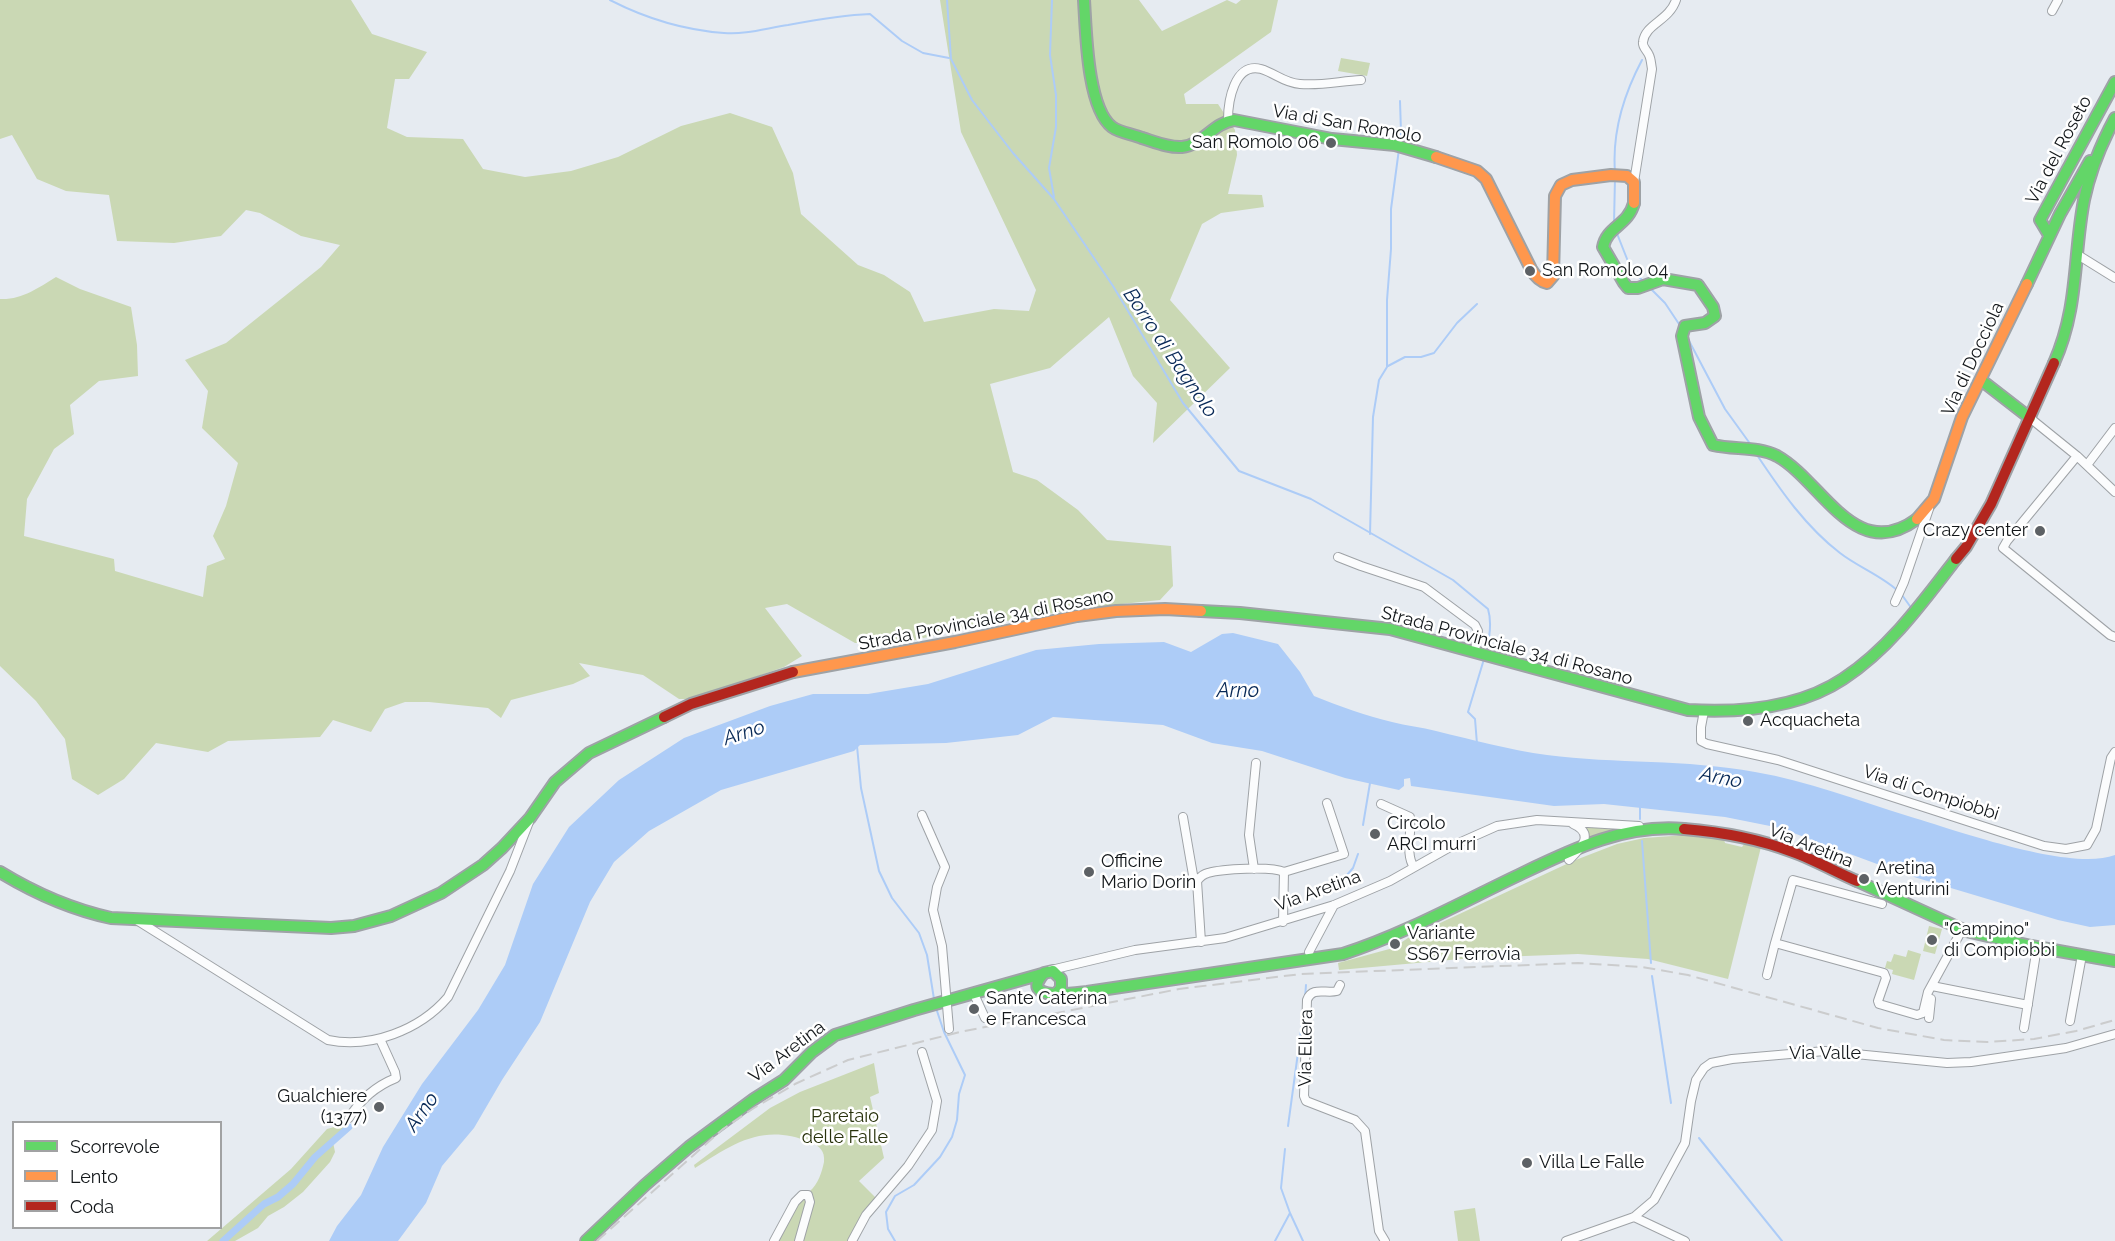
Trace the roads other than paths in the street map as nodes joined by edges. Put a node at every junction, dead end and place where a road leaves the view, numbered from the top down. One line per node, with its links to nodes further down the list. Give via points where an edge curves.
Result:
1 (1084, 0): 8 (main road, via 1096,100 1102,116 1113,127 1183,147)
2 (1676, 0): 10 (street, via 1668,16 1650,27 1643,40 1652,69)
3 (2058, 0): 4 (street)
4 (2052, 11)
5 (1361, 80): 8 (street, via 1300,84 1252,68 1234,84)
6 (2115, 82): 11 (main road, Via del Roseto, via 2040,220)
7 (2115, 118): 9 (main road, Strada Provinciale 34 di Rosano)
8 (1228, 120): 10 (main road, Via di San Romolo, via 1332,139 1395,145 1477,171 1486,179 1531,270 1547,283 1553,276 1555,196 1561,185 1616,175 1627,176)
9 (2103, 140): 11 (main road, Via di Docciola); 12 (main road, Strada Provinciale 34 di Rosano, via 2084,201)
10 (1634, 182): 20 (main road, via 1635,199 1629,216 1604,238 1604,247 1628,288 1663,279 1698,285 1713,307 1715,316 1705,323 1685,326 1682,336 1699,417 1713,445 1775,455 1808,479 1858,528 1898,531 1910,526)
11 (2049, 235): 14 (main road, Via di Docciola)
12 (2078, 255): 13 (street); 15 (main road, Strada Provinciale 34 di Rosano, via 2072,309 2060,350)
13 (2115, 278)
14 (1981, 380): 15 (main road); 20 (main road, Via di Docciola, via 1961,418)
15 (2030, 418): 17 (street); 25 (main road, Strada Provinciale 34 di Rosano, via 1991,504 1966,547 1883,647 1842,680 1799,699 1751,709)
16 (2115, 428): 18 (street)
17 (2077, 456): 18 (street); 23 (street, via 2004,548)
18 (2087, 465): 19 (street)
19 (2115, 492)
20 (1930, 505): 22 (street, Via di Docciola)
21 (1338, 556): 24 (street, via 1424,587 1442,598 1475,625)
22 (1895, 602)
23 (2115, 637)
24 (1475, 651): 25 (main road, Strada Provinciale 34 di Rosano, via 1670,706); 32 (main road, Strada Provinciale 34 di Rosano, via 1390,630 1240,613 1165,609 1077,616 784,674 691,704 589,753 555,782)
25 (1704, 711): 26 (street, Via di Compiobbi, via 1701,741 1707,744 1778,760 2044,846 2066,849 2087,845 2096,829)
26 (2115, 752)
27 (1256, 763): 39 (street, via 1249,835)
28 (1327, 802): 41 (street, via 1344,854)
29 (1381, 804): 38 (street, via 1410,817 1410,861)
30 (922, 815): 71 (street, via 945,867 933,910 942,946)
31 (1184, 817): 43 (street)
32 (530, 818): 48 (main road, Strada Provinciale 34 di Rosano, via 483,865 441,893 391,916 354,926); 79 (street, via 510,871 448,997 429,1015)
33 (1566, 821): 34 (street, Via Aretina); 36 (street, via 1581,828); 38 (street, Via Aretina, via 1537,820 1491,828)
34 (1665, 828): 35 (main road, Via Aretina); 36 (main road, via 1626,832)
35 (1686, 830): 37 (main road, via 1623,839); 42 (main road, Via Aretina, via 1766,843)
36 (1583, 845): 37 (street); 53 (main road)
37 (1569, 860): 53 (main road, via 1408,933)
38 (1414, 867): 47 (street, Via Aretina)
39 (1254, 869): 41 (street); 43 (street, via 1207,873)
40 (0, 872): 48 (main road, Strada Provinciale 34 di Rosano, via 58,905 111,918)
41 (1284, 872): 49 (street)
42 (1846, 877): 45 (street); 51 (main road, Via Aretina)
43 (1197, 881): 50 (street)
44 (1887, 889): 51 (street, Via Aretina, via 1961,925)
45 (1839, 891): 46 (street); 54 (street, via 1793,880)
46 (1882, 904)
47 (1334, 905): 49 (street, Via Aretina); 57 (street)
48 (133, 919): 79 (street, via 328,1040 343,1043)
49 (1282, 922): 52 (street, Via Aretina)
50 (1198, 925): 52 (street); 55 (street, via 1192,936)
51 (1963, 930): 56 (main road, Via Aretina); 66 (street)
52 (1201, 942): 55 (street, Via Aretina)
53 (1377, 943): 68 (main road, via 1320,959)
54 (1775, 944): 62 (street); 66 (street, via 1883,976 1879,1004 1917,1015 1923,1013)
55 (1174, 945): 60 (street, Via Aretina)
56 (2037, 947): 58 (main road, Via Aretina); 72 (street)
57 (1310, 952)
58 (2082, 955): 59 (main road, Via Aretina); 75 (street)
59 (2115, 961)
60 (1069, 965): 61 (street, Via Aretina); 63 (street, via 1064,968)
61 (1046, 973): 63 (main road, via 1057,973); 64 (main road, Via Aretina); 67 (main road, via 1038,982)
62 (1767, 975)
63 (1062, 980): 68 (main road, via 1077,991); 69 (main road)
64 (1018, 981): 67 (main road); 70 (main road, Via Aretina)
65 (1340, 985): 87 (street, Via Ellera, via 1334,992 1314,991 1307,1000 1304,1096 1306,1101 1355,1120 1365,1131 1379,1231)
66 (1934, 986): 72 (street); 74 (street)
67 (1040, 989): 69 (main road, via 1047,995)
68 (1087, 992): 69 (main road)
69 (1056, 994)
70 (969, 995): 71 (main road, Via Aretina); 73 (street)
71 (948, 1005): 77 (street); 83 (main road, Via Aretina, via 914,1010 835,1035 784,1080 689,1147)
72 (2028, 1005): 76 (street)
73 (985, 1018)
74 (1929, 1018)
75 (2070, 1021)
76 (2024, 1028)
77 (949, 1029)
78 (2115, 1034): 82 (street, Via Valle, via 2066,1048 1947,1064 1825,1051 1711,1063 1696,1080 1685,1143 1654,1200)
79 (380, 1039): 81 (street, via 396,1078 357,1104)
80 (922, 1052): 86 (street, via 937,1101 932,1130 908,1166 866,1215)
81 (349, 1118)
82 (1634, 1217): 88 (street); 89 (street)
83 (586, 1241)
84 (774, 1241): 85 (street, via 795,1202 808,1195 810,1202)
85 (799, 1241)
86 (852, 1241)
87 (1385, 1241)
88 (1566, 1241)
89 (1685, 1241)

